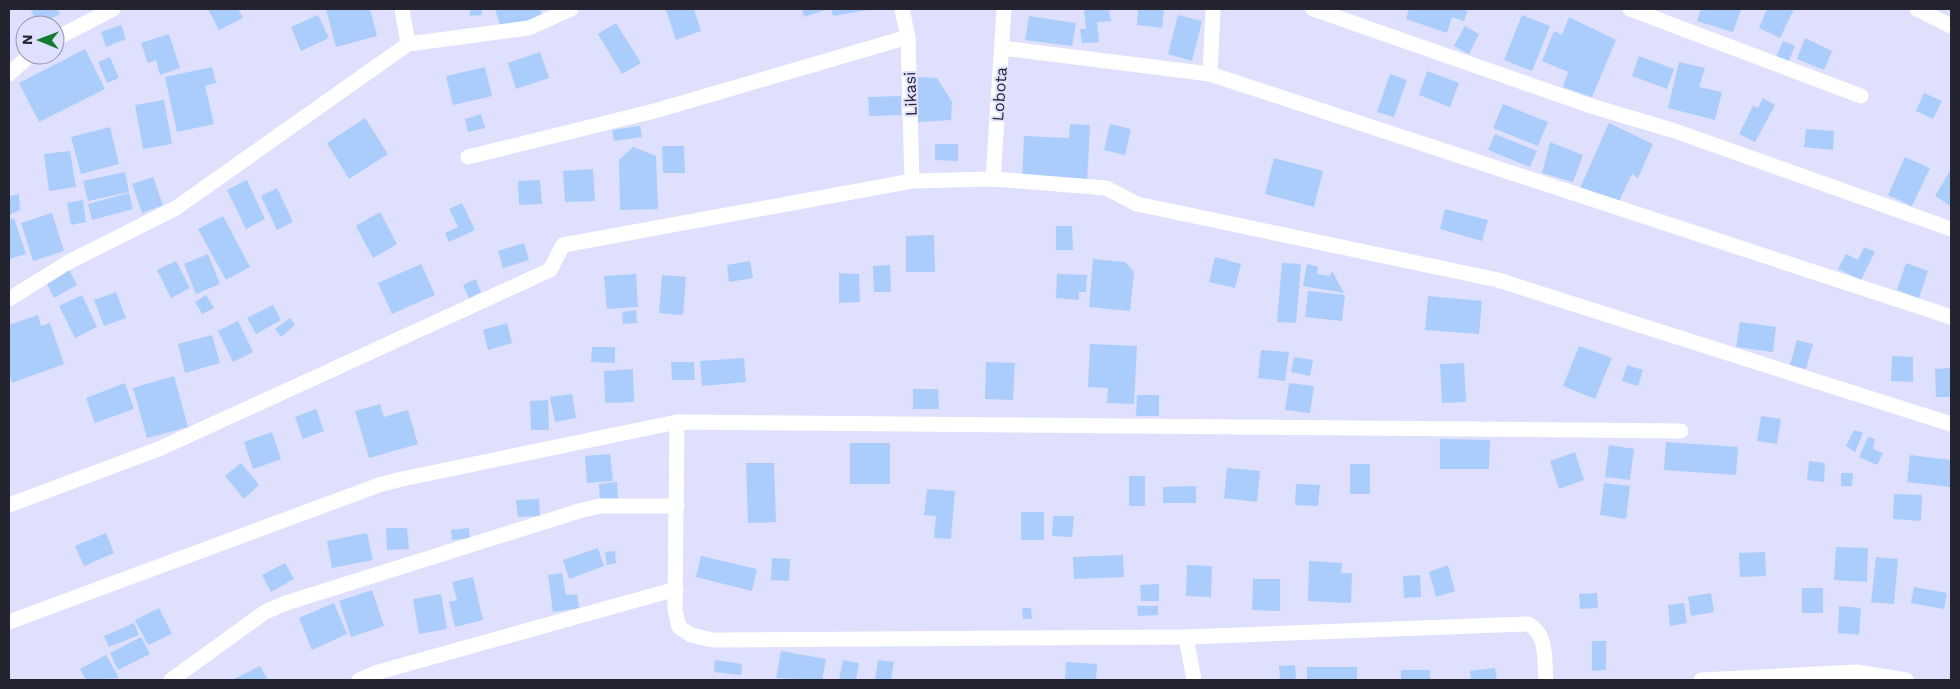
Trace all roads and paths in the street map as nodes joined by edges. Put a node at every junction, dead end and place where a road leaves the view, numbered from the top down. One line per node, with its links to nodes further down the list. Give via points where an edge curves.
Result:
1 (113, 9): 11 (lane)
2 (402, 9): 13 (lane)
3 (571, 9): 13 (lane, via 529,28)
4 (902, 9): 12 (lane, Likasi)
5 (1004, 9): 14 (lane, Lobota)
6 (1213, 9): 17 (lane)
7 (1313, 9): 22 (lane, via 1588,105 1675,131)
8 (1630, 9): 18 (lane)
9 (1917, 9): 10 (lane)
10 (1951, 26)
11 (65, 34)
12 (908, 37): 19 (lane, via 658,110); 21 (lane, Likasi)
13 (408, 44): 23 (lane, via 176,208 67,263)
14 (1002, 48): 17 (lane); 20 (lane, Lobota)
15 (19, 65): 16 (lane)
16 (9, 74)
17 (1210, 74): 24 (lane)
18 (1861, 96)
19 (468, 157)
20 (993, 179): 21 (lane); 26 (lane, via 1106,188 1137,204 1498,280)
21 (912, 181): 28 (lane, via 563,245 550,270 161,448)
22 (1951, 229)
23 (9, 299)
24 (1951, 317)
25 (677, 422): 27 (lane); 29 (lane); 31 (lane, via 380,485)
26 (1951, 424)
27 (1681, 431)
28 (9, 506)
29 (677, 506): 30 (lane); 33 (lane, via 600,506 579,511 286,603 266,612)
30 (676, 589): 32 (lane, via 679,627 691,635 712,640); 34 (lane)
31 (9, 622)
32 (1186, 638): 35 (lane); 36 (lane, via 1528,624 1542,636)
33 (171, 680)
34 (359, 680)
35 (1194, 680)
36 (1546, 680)
37 (1701, 680): 38 (lane, via 1857,672)
38 (1906, 680)

